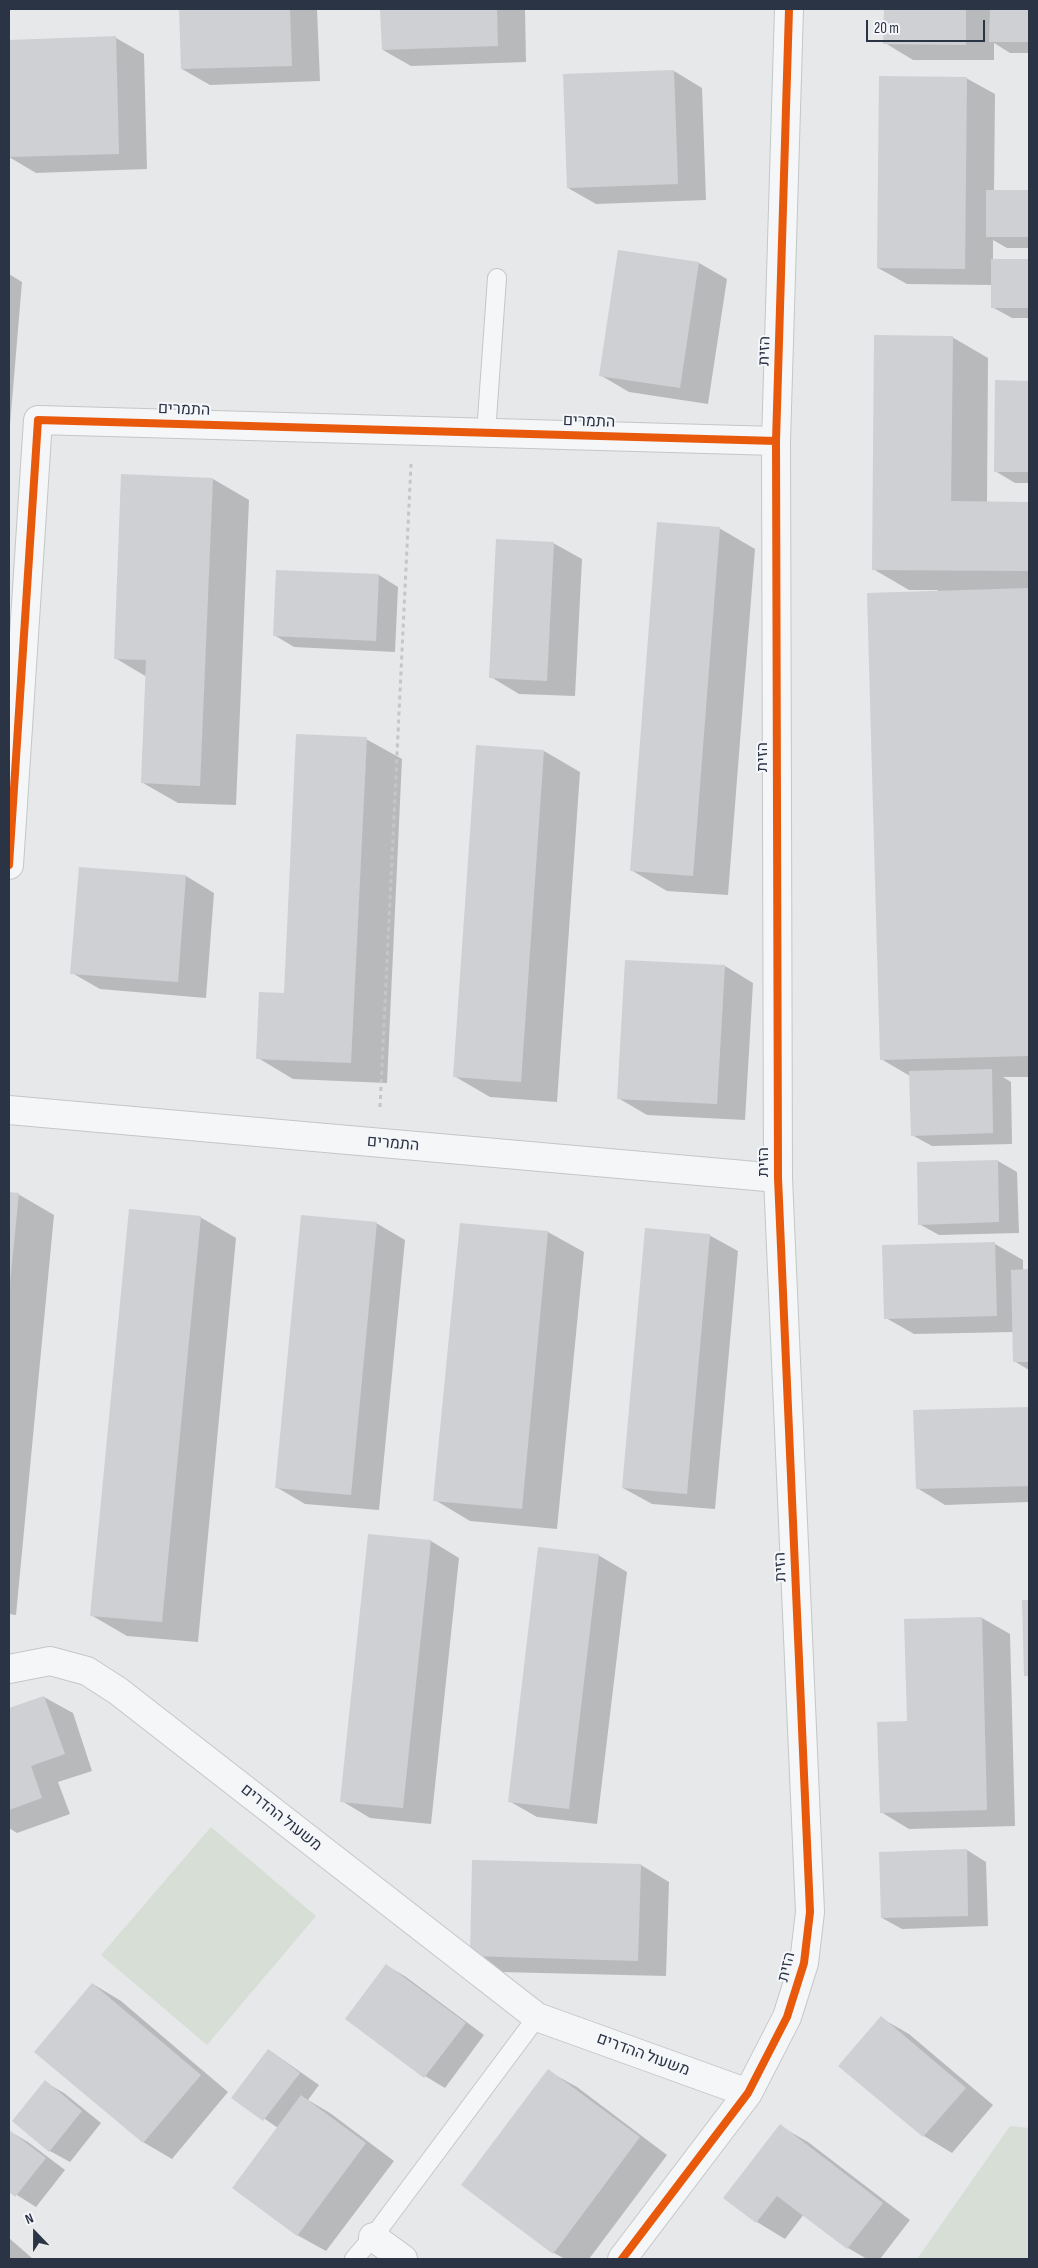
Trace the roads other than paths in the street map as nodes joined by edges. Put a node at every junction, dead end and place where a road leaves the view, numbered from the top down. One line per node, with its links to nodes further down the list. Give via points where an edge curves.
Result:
1 (789, 9): 4 (street, הזית)
2 (496, 278): 3 (lane)
3 (486, 433): 4 (street, התמרים); 5 (street, התמרים, via 38,420)
4 (776, 441): 7 (street, הזית)
5 (9, 865)
6 (9, 1110): 7 (street, התמרים)
7 (778, 1178): 10 (street, הזית, via 810,1912 804,1963 787,2017)
8 (9, 1669): 9 (street, משעול ההדרים, via 50,1661 87,1671 118,1691)
9 (537, 2017): 10 (street, משעול ההדרים); 11 (lane)
10 (748, 2093): 14 (street, הזית)
11 (373, 2237): 12 (lane); 13 (street)
12 (354, 2259)
13 (403, 2259)
14 (622, 2259)

